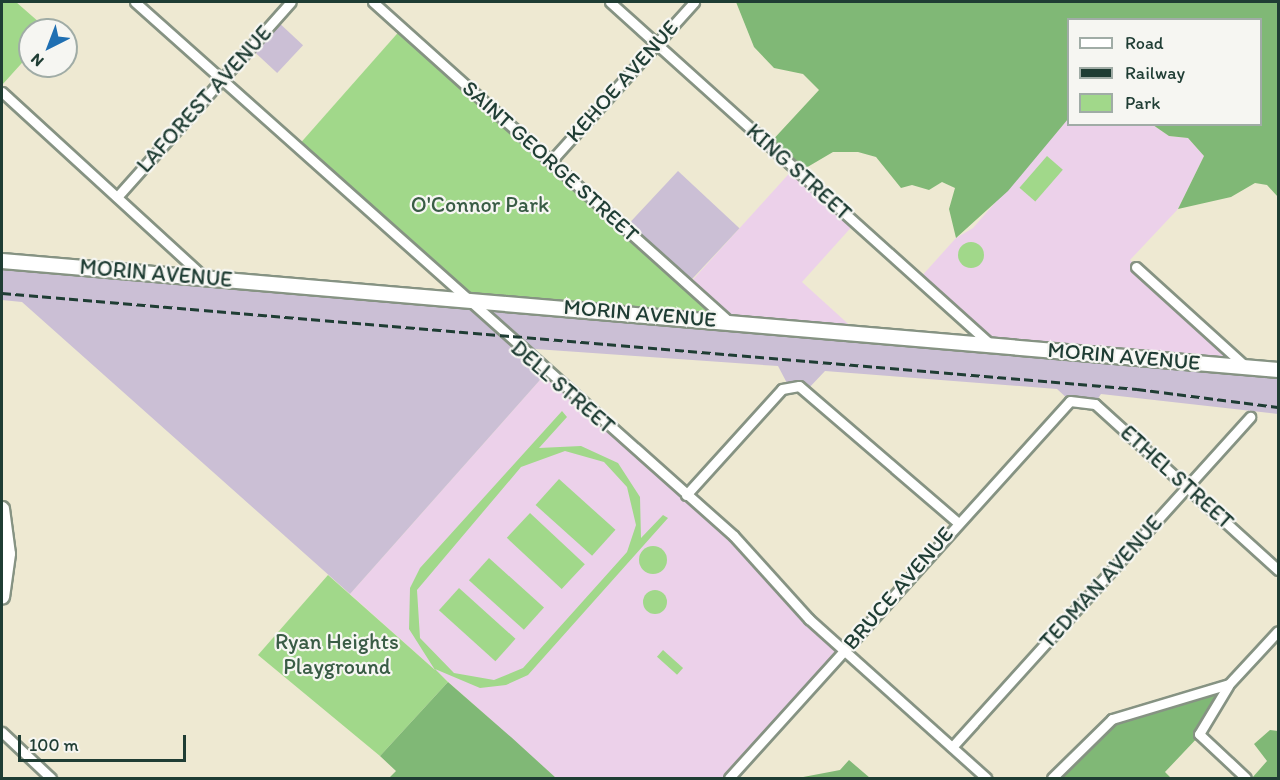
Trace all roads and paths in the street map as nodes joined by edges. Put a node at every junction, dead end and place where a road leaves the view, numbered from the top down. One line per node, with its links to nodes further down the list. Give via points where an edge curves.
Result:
1 (135, 2): 7 (street, DELL STREET)
2 (291, 2): 7 (street, LAFOREST AVENUE)
3 (373, 2): 9 (street, SAINT GEORGE STREET)
4 (610, 2): 6 (street, KING STREET)
5 (694, 2): 6 (street, KEHOE AVENUE)
6 (656, 43): 9 (street, KEHOE AVENUE); 16 (street, KING STREET)
7 (221, 80): 10 (street, LAFOREST AVENUE); 14 (street, DELL STREET)
8 (2, 92): 10 (street)
9 (551, 161): 15 (street, SAINT GEORGE STREET)
10 (117, 197): 13 (street)
11 (2, 261): 13 (street, MORIN AVENUE)
12 (1136, 267): 17 (street)
13 (205, 278): 14 (street, MORIN AVENUE)
14 (462, 298): 15 (street, MORIN AVENUE); 22 (street, DELL STREET)
15 (728, 321): 16 (street, MORIN AVENUE)
16 (989, 343): 17 (street, MORIN AVENUE)
17 (1246, 367): 18 (street, MORIN AVENUE)
18 (1278, 370)
19 (1070, 401): 21 (street, ETHEL STREET, via 1095,404); 24 (street, BRUCE AVENUE)
20 (1250, 417): 21 (street, TEDMAN AVENUE)
21 (1187, 486): 25 (street, ETHEL STREET); 31 (street, TEDMAN AVENUE)
22 (686, 495): 24 (street, via 788,386 807,390); 28 (street, DELL STREET)
23 (2, 508): 26 (street, via 8,554)
24 (957, 522): 28 (street, BRUCE AVENUE)
25 (1278, 570)
26 (2, 597)
27 (1278, 631): 29 (street)
28 (844, 650): 31 (street, DELL STREET); 33 (street, BRUCE AVENUE)
29 (1229, 684): 35 (street, via 1112,719); 36 (street, via 1199,734)
30 (2, 732): 32 (street)
31 (952, 747): 34 (street, DELL STREET)
32 (51, 778)
33 (729, 778)
34 (986, 778)
35 (1052, 778)
36 (1246, 778)

